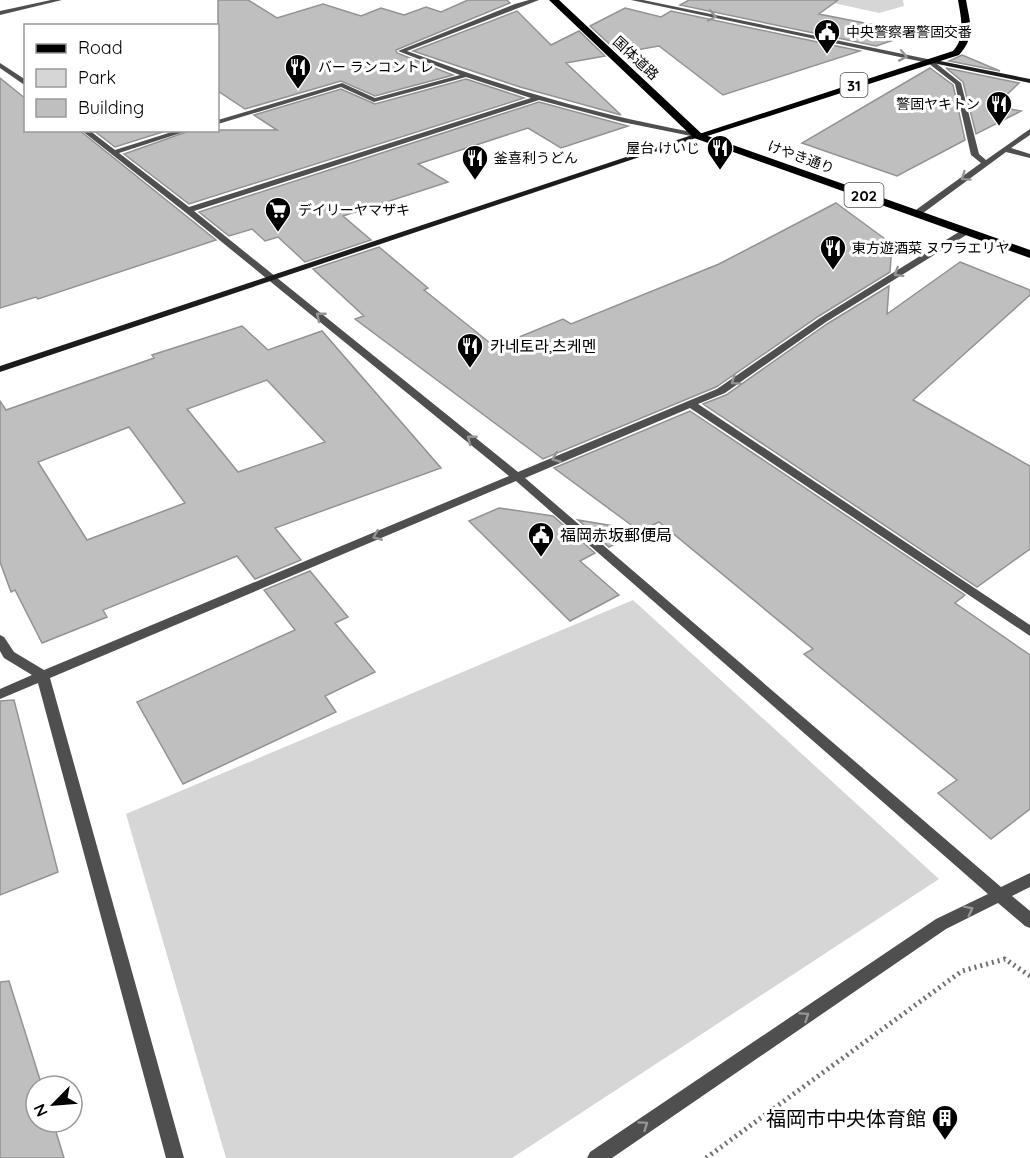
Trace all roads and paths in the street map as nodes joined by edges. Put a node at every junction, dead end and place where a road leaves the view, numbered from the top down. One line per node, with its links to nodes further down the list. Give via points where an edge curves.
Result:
1 (59, 0): 6 (street)
2 (536, 0): 9 (street, via 401,51)
3 (554, 0): 17 (highway, 国体道路 / 202)
4 (634, 0): 7 (street, one-way to 7)
5 (962, 0): 7 (main road, 31, via 965,43 956,53)
6 (0, 13)
7 (930, 61): 10 (street); 17 (main road, 31); 21 (street, via 958,83 975,155)
8 (0, 65): 11 (street)
9 (464, 75): 12 (street); 13 (street, via 374,100 342,85)
10 (1030, 81)
11 (24, 83)
12 (540, 97): 17 (street, via 627,122); 22 (street)
13 (219, 122)
14 (1030, 131): 18 (street)
15 (87, 132): 19 (street)
16 (181, 132): 19 (street)
17 (698, 136): 23 (highway, けやき通り / 202); 26 (street)
18 (1005, 149): 20 (street); 21 (street)
19 (113, 153): 22 (street)
20 (1030, 156)
21 (984, 163): 23 (street, one-way to 23)
22 (188, 210): 26 (street)
23 (916, 214): 24 (highway, けやき通り / 202)
24 (965, 232): 25 (highway, けやき通り / 202); 28 (street, one-way to 28, via 823,320 721,391)
25 (1030, 254)
26 (272, 278): 27 (street); 29 (street, one-way to 26)
27 (0, 369)
28 (691, 404): 29 (street, one-way to 29); 30 (street)
29 (516, 476): 32 (street, one-way to 32); 35 (street)
30 (1030, 631)
31 (0, 640): 32 (street, via 9,655)
32 (43, 676): 33 (street); 38 (street)
33 (0, 694)
34 (1030, 880): 35 (street)
35 (999, 894): 36 (street); 39 (street, one-way to 35, via 941,924)
36 (1030, 921)
37 (1030, 976): 40 (path, via 1005,959 962,971)
38 (175, 1158)
39 (596, 1158)
40 (706, 1158)

